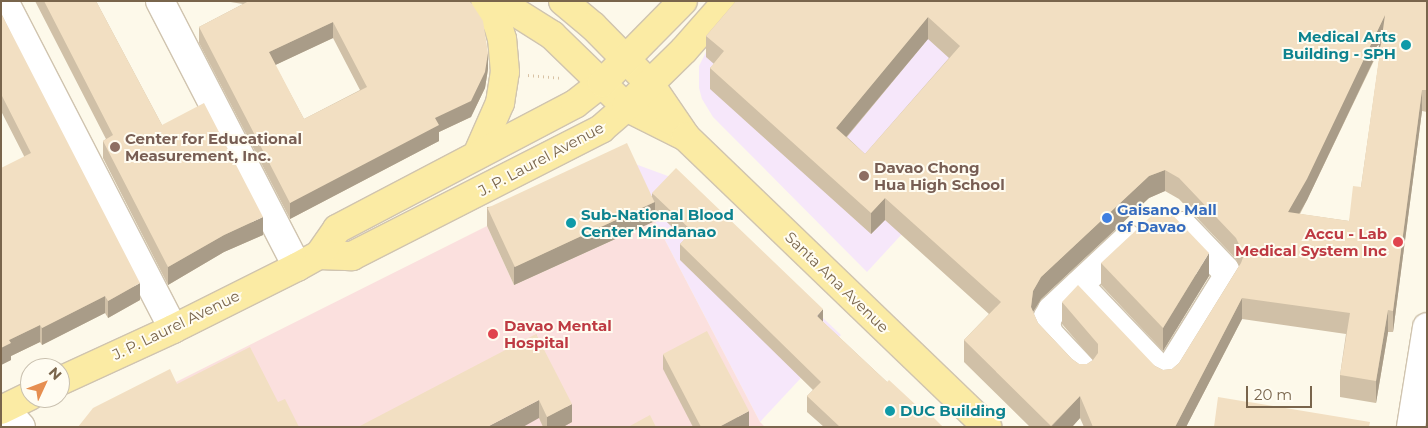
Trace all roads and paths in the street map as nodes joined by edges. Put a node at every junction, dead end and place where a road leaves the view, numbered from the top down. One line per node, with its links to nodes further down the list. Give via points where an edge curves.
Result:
1 (4, 1): 17 (street)
2 (160, 1): 14 (street, via 236,148)
3 (485, 1): 13 (main road, via 502,39 505,72 500,103)
4 (498, 1): 9 (main road, Santa Ana Avenue, via 552,35)
5 (563, 1): 8 (main road, Santa Ana Avenue)
6 (682, 1): 8 (main road, J. P. Laurel Avenue)
7 (726, 1): 10 (main road, J. P. Laurel Avenue, via 705,28)
8 (626, 60): 9 (main road, J. P. Laurel Avenue); 10 (main road, Santa Ana Avenue)
9 (602, 83): 11 (main road, Santa Ana Avenue); 13 (main road, J. P. Laurel Avenue, via 575,104)
10 (650, 84): 11 (main road, J. P. Laurel Avenue); 12 (main road, Santa Ana Avenue)
11 (626, 107): 12 (main road, Santa Ana Avenue); 14 (main road, J. P. Laurel Avenue, via 593,134 352,256)
12 (686, 137): 22 (main road, Santa Ana Avenue)
13 (478, 153): 14 (main road, J. P. Laurel Avenue, via 337,229)
14 (308, 260): 17 (main road, J. P. Laurel Avenue)
15 (1079, 285): 15 (street, via 1166,376 1228,276 1225,270 1157,214); 18 (street, via 1052,310 1046,324 1058,344)
16 (1427, 326): 23 (street)
17 (173, 329): 19 (main road, J. P. Laurel Avenue)
18 (1083, 370)
19 (70, 376)
20 (20, 405): 21 (main road)
21 (9, 415)
22 (987, 427)
23 (1412, 427)

